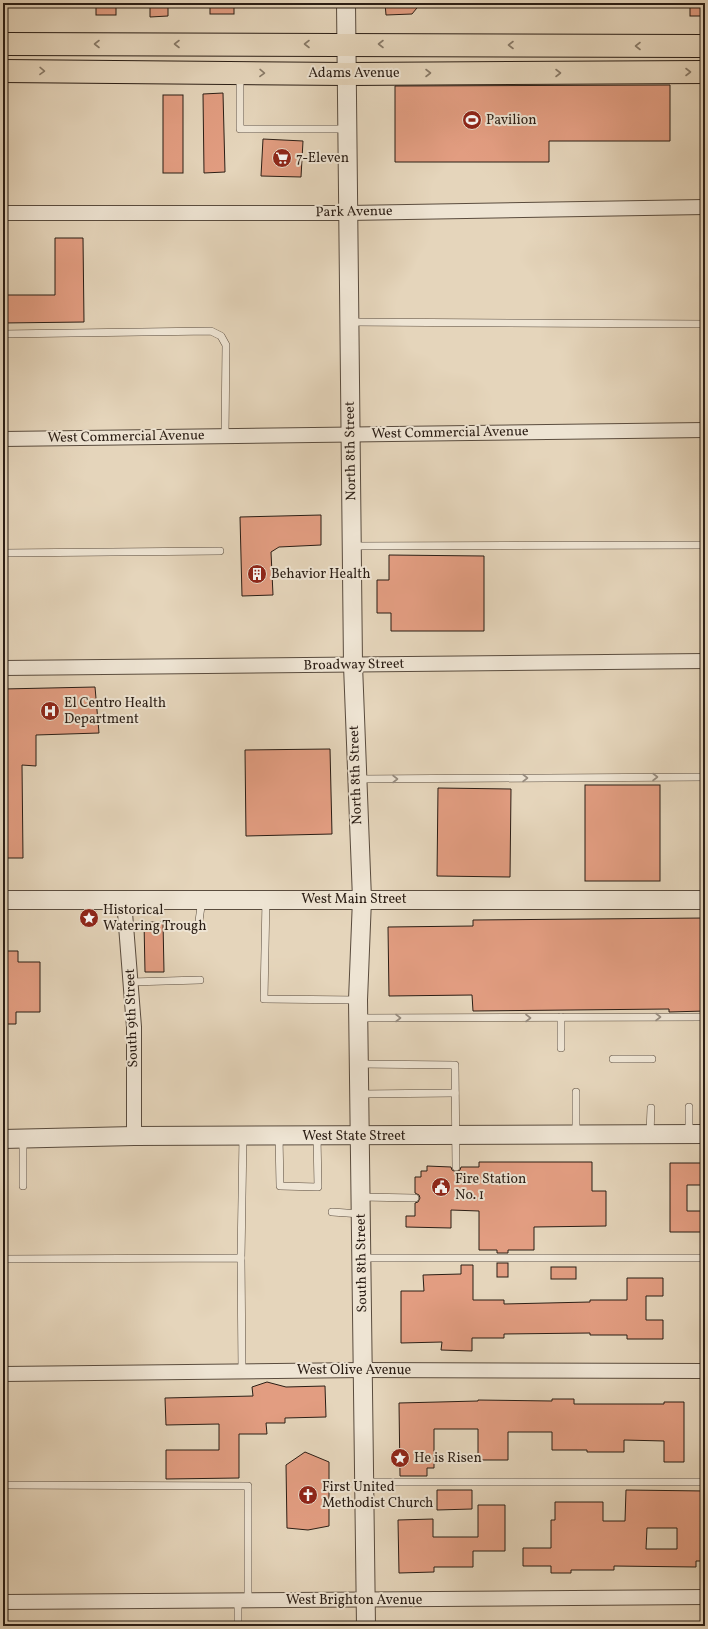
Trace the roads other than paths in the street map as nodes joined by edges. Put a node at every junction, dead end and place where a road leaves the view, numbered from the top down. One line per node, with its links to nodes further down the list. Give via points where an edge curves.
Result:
1 (346, 3): 3 (street, North 8th Street)
2 (3, 44): 3 (main road, Adams Avenue, one-way to 2)
3 (346, 44): 4 (main road, Adams Avenue, one-way to 3); 8 (street, North 8th Street)
4 (705, 46)
5 (3, 71): 7 (main road, Adams Avenue, one-way to 7)
6 (705, 72): 8 (main road, Adams Avenue, one-way to 6)
7 (240, 73): 8 (main road, Adams Avenue, one-way to 8); 9 (lane, via 240,129)
8 (347, 74): 9 (street, North 8th Street)
9 (347, 129): 12 (street, North 8th Street)
10 (705, 207): 12 (street, Park Avenue)
11 (3, 213): 12 (street, Park Avenue)
12 (348, 213): 13 (street, North 8th Street)
13 (349, 322): 14 (lane); 17 (street, North 8th Street)
14 (705, 324)
15 (3, 334): 18 (lane, via 211,331 221,336 226,345)
16 (705, 430): 17 (street, West Commercial Avenue)
17 (350, 434): 18 (street, West Commercial Avenue); 21 (street, North 8th Street)
18 (225, 436): 19 (street, West Commercial Avenue)
19 (3, 439)
20 (705, 545): 21 (lane)
21 (351, 546): 25 (street, North 8th Street)
22 (220, 551): 23 (lane)
23 (3, 554)
24 (705, 661): 25 (street, Broadway Street)
25 (352, 665): 26 (street, Broadway Street); 28 (street, North 8th Street)
26 (3, 668)
27 (705, 777): 28 (lane, one-way to 27)
28 (356, 779): 31 (street, North 8th Street)
29 (202, 899): 30 (street, West Main Street); 33 (street, West Main Street); 35 (lane)
30 (266, 899): 31 (street, West Main Street); 38 (lane, via 264,999)
31 (362, 899): 34 (street, West Main Street); 38 (street, South 8th Street)
32 (3, 900): 33 (street, West Main Street)
33 (124, 900): 37 (street, South 9th Street)
34 (705, 900)
35 (199, 921)
36 (200, 980): 37 (lane)
37 (131, 982): 55 (street, South 9th Street, via 134,1027)
38 (358, 1000): 40 (street, South 8th Street)
39 (705, 1017): 41 (lane, one-way to 39)
40 (359, 1018): 41 (lane, one-way to 41); 45 (street, South 8th Street)
41 (561, 1018): 42 (lane)
42 (561, 1048)
43 (613, 1059): 44 (lane)
44 (652, 1059)
45 (359, 1064): 47 (lane, via 455,1065); 48 (street, South 8th Street)
46 (576, 1092): 51 (lane)
47 (455, 1093): 48 (lane); 54 (lane)
48 (360, 1094): 59 (street, South 8th Street)
49 (689, 1107): 53 (lane)
50 (651, 1108): 52 (lane)
51 (576, 1134): 52 (street, West State Street); 54 (street, West State Street)
52 (650, 1134): 53 (street, West State Street)
53 (697, 1134)
54 (455, 1135): 59 (street, West State Street); 62 (lane)
55 (134, 1136): 56 (street, West State Street); 60 (street, West State Street)
56 (243, 1136): 57 (street, West State Street); 67 (lane)
57 (279, 1136): 58 (street, West State Street); 58 (lane, via 280,1186 318,1187)
58 (317, 1136): 59 (street, West State Street)
59 (360, 1136): 65 (street, South 8th Street)
60 (23, 1138): 61 (street, West State Street); 63 (lane)
61 (3, 1139)
62 (456, 1167)
63 (23, 1186)
64 (415, 1198): 65 (lane)
65 (361, 1206): 66 (lane); 68 (street, South 8th Street)
66 (332, 1212)
67 (241, 1258): 70 (lane); 72 (lane)
68 (362, 1258): 69 (lane); 71 (street, South 8th Street)
69 (705, 1258)
70 (3, 1260)
71 (363, 1370): 72 (street, West Olive Avenue); 73 (street, West Olive Avenue); 75 (street, South 8th Street)
72 (242, 1371): 74 (street, West Olive Avenue)
73 (705, 1371)
74 (3, 1374)
75 (364, 1482): 76 (lane); 80 (street, South 8th Street)
76 (705, 1482)
77 (3, 1485): 79 (lane, via 248,1486)
78 (705, 1597): 80 (street, West Brighton Avenue)
79 (243, 1600): 80 (street, West Brighton Avenue); 81 (street, West Brighton Avenue); 82 (lane)
80 (366, 1600): 83 (street, South 8th Street)
81 (3, 1602)
82 (238, 1626)
83 (366, 1626)

